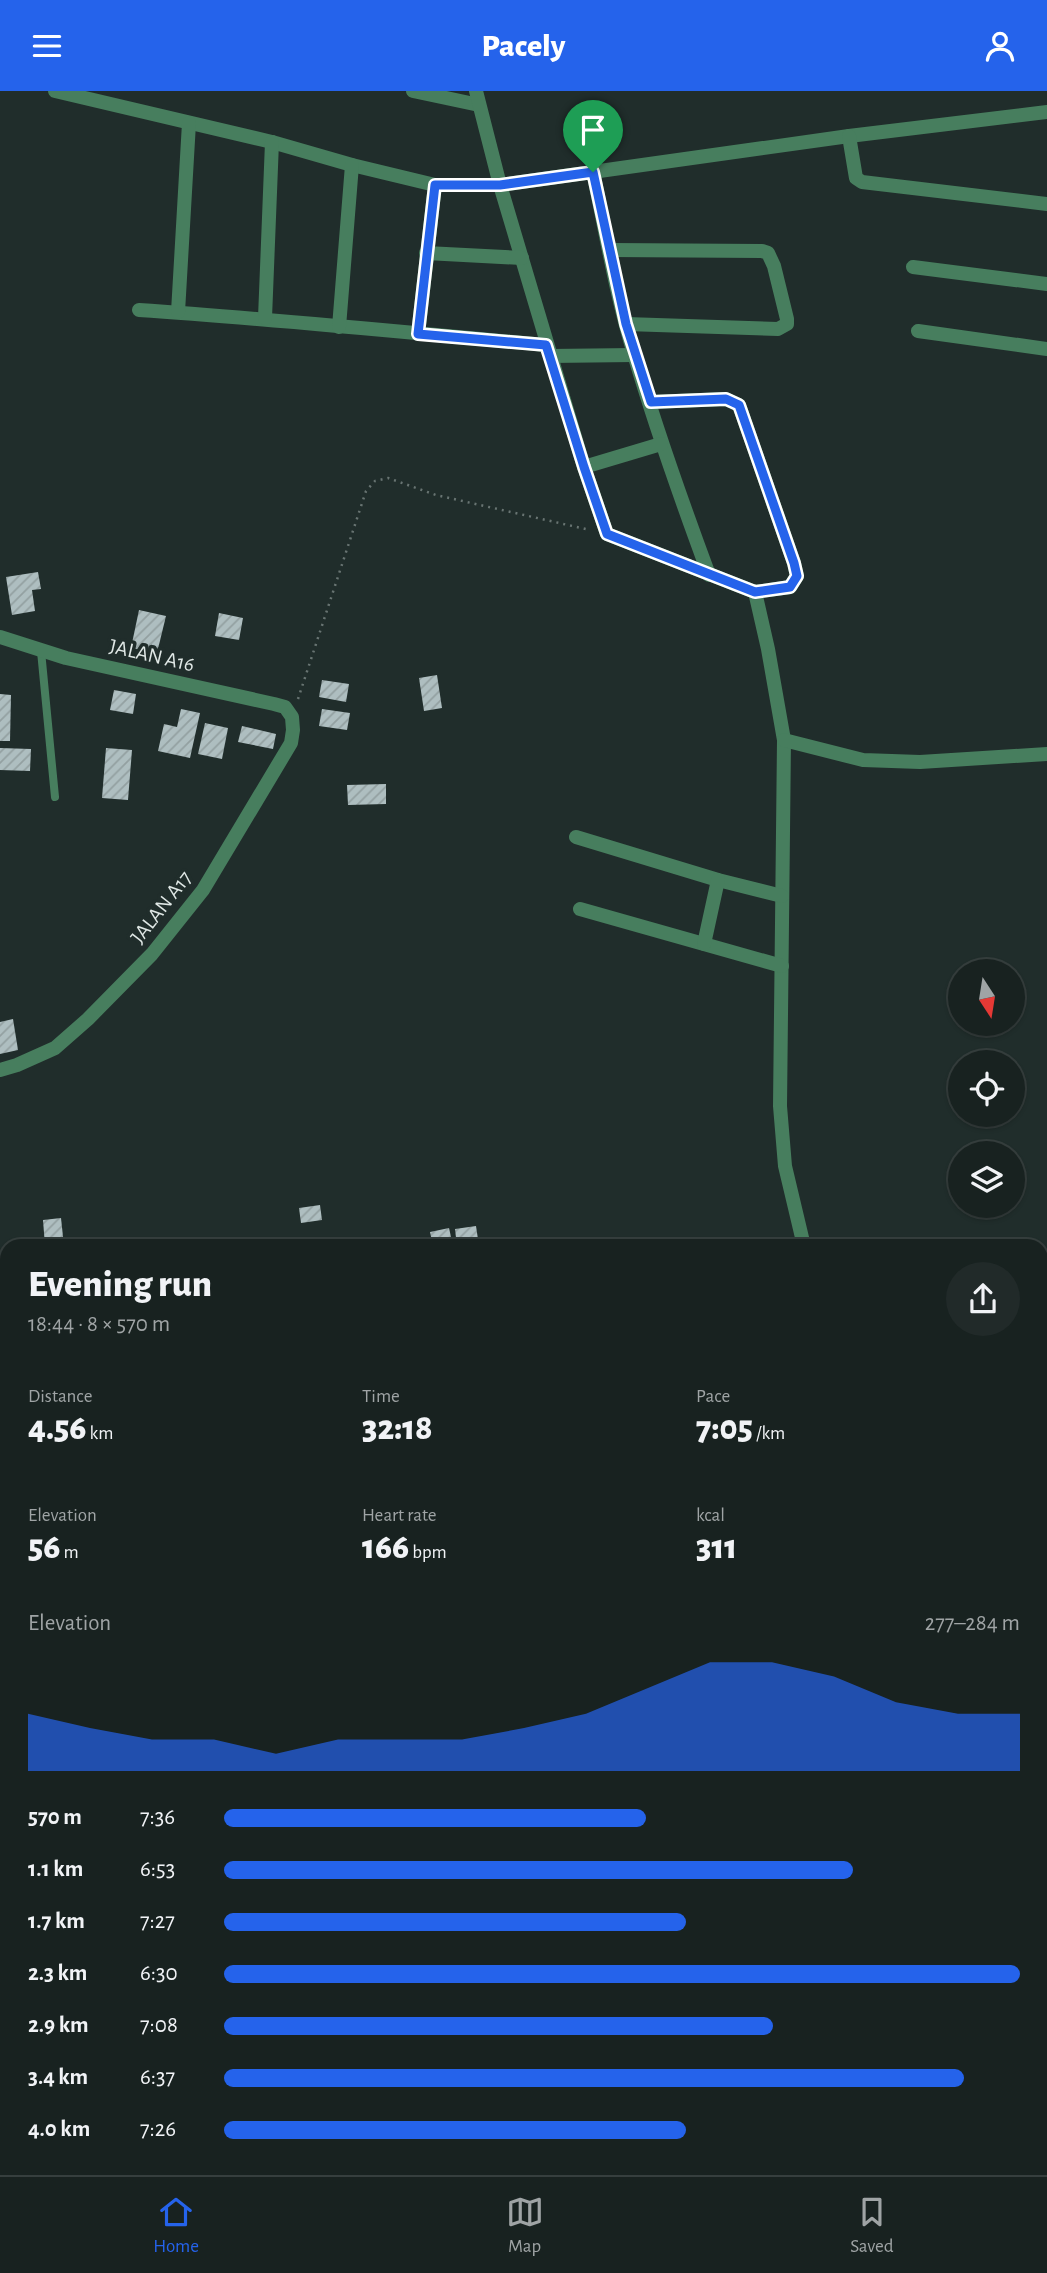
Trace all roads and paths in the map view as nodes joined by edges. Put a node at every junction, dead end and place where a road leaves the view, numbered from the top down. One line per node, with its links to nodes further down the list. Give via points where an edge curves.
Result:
1 (55, 91): 5 (street)
2 (413, 91): 3 (street)
3 (478, 98): 11 (street)
4 (1047, 113): 6 (street)
5 (189, 123): 7 (street); 19 (street)
6 (849, 136): 9 (street); 12 (street, via 856,178 862,182)
7 (272, 142): 8 (street); 20 (street)
8 (352, 165): 10 (street); 22 (street)
9 (593, 172): 11 (street); 13 (street)
10 (435, 185): 11 (street); 14 (street)
11 (500, 185): 15 (street)
12 (1047, 204)
13 (610, 250): 21 (street); 21 (street, via 762,251 772,259 787,319 784,328 778,329)
14 (426, 253): 15 (street); 24 (street)
15 (522, 258): 26 (street)
16 (913, 267): 17 (street)
17 (1047, 284)
18 (139, 310): 19 (street)
19 (178, 313): 20 (street)
20 (265, 318): 22 (street)
21 (626, 324): 27 (street)
22 (339, 327): 24 (street)
23 (918, 331): 25 (street)
24 (418, 334): 26 (street)
25 (1047, 349)
26 (548, 350): 27 (street); 30 (street)
27 (634, 355): 28 (street)
28 (651, 402): 29 (street); 33 (street, via 726,399 739,405 797,576 790,587)
29 (662, 444): 30 (street); 32 (street)
30 (584, 467): 31 (street)
31 (607, 534): 32 (street); 36 (path, via 436,495 388,478 374,481 366,491)
32 (709, 576): 33 (street)
33 (755, 592): 37 (street)
34 (0, 637): 35 (street, JALAN A16)
35 (41, 651): 36 (street, JALAN A16, via 274,704 285,707); 39 (lane)
36 (292, 717): 46 (street, JALAN A17, via 291,743 273,776 203,890 152,954 55,1048)
37 (783, 740): 38 (street, via 863,759 920,762); 42 (street)
38 (1047, 754)
39 (55, 797)
40 (576, 837): 41 (street)
41 (718, 880): 42 (street); 44 (street)
42 (782, 896): 45 (street)
43 (580, 909): 44 (street)
44 (704, 944): 45 (street)
45 (782, 966): 47 (street, via 780,1106 785,1166)
46 (0, 1070)
47 (802, 1239)

